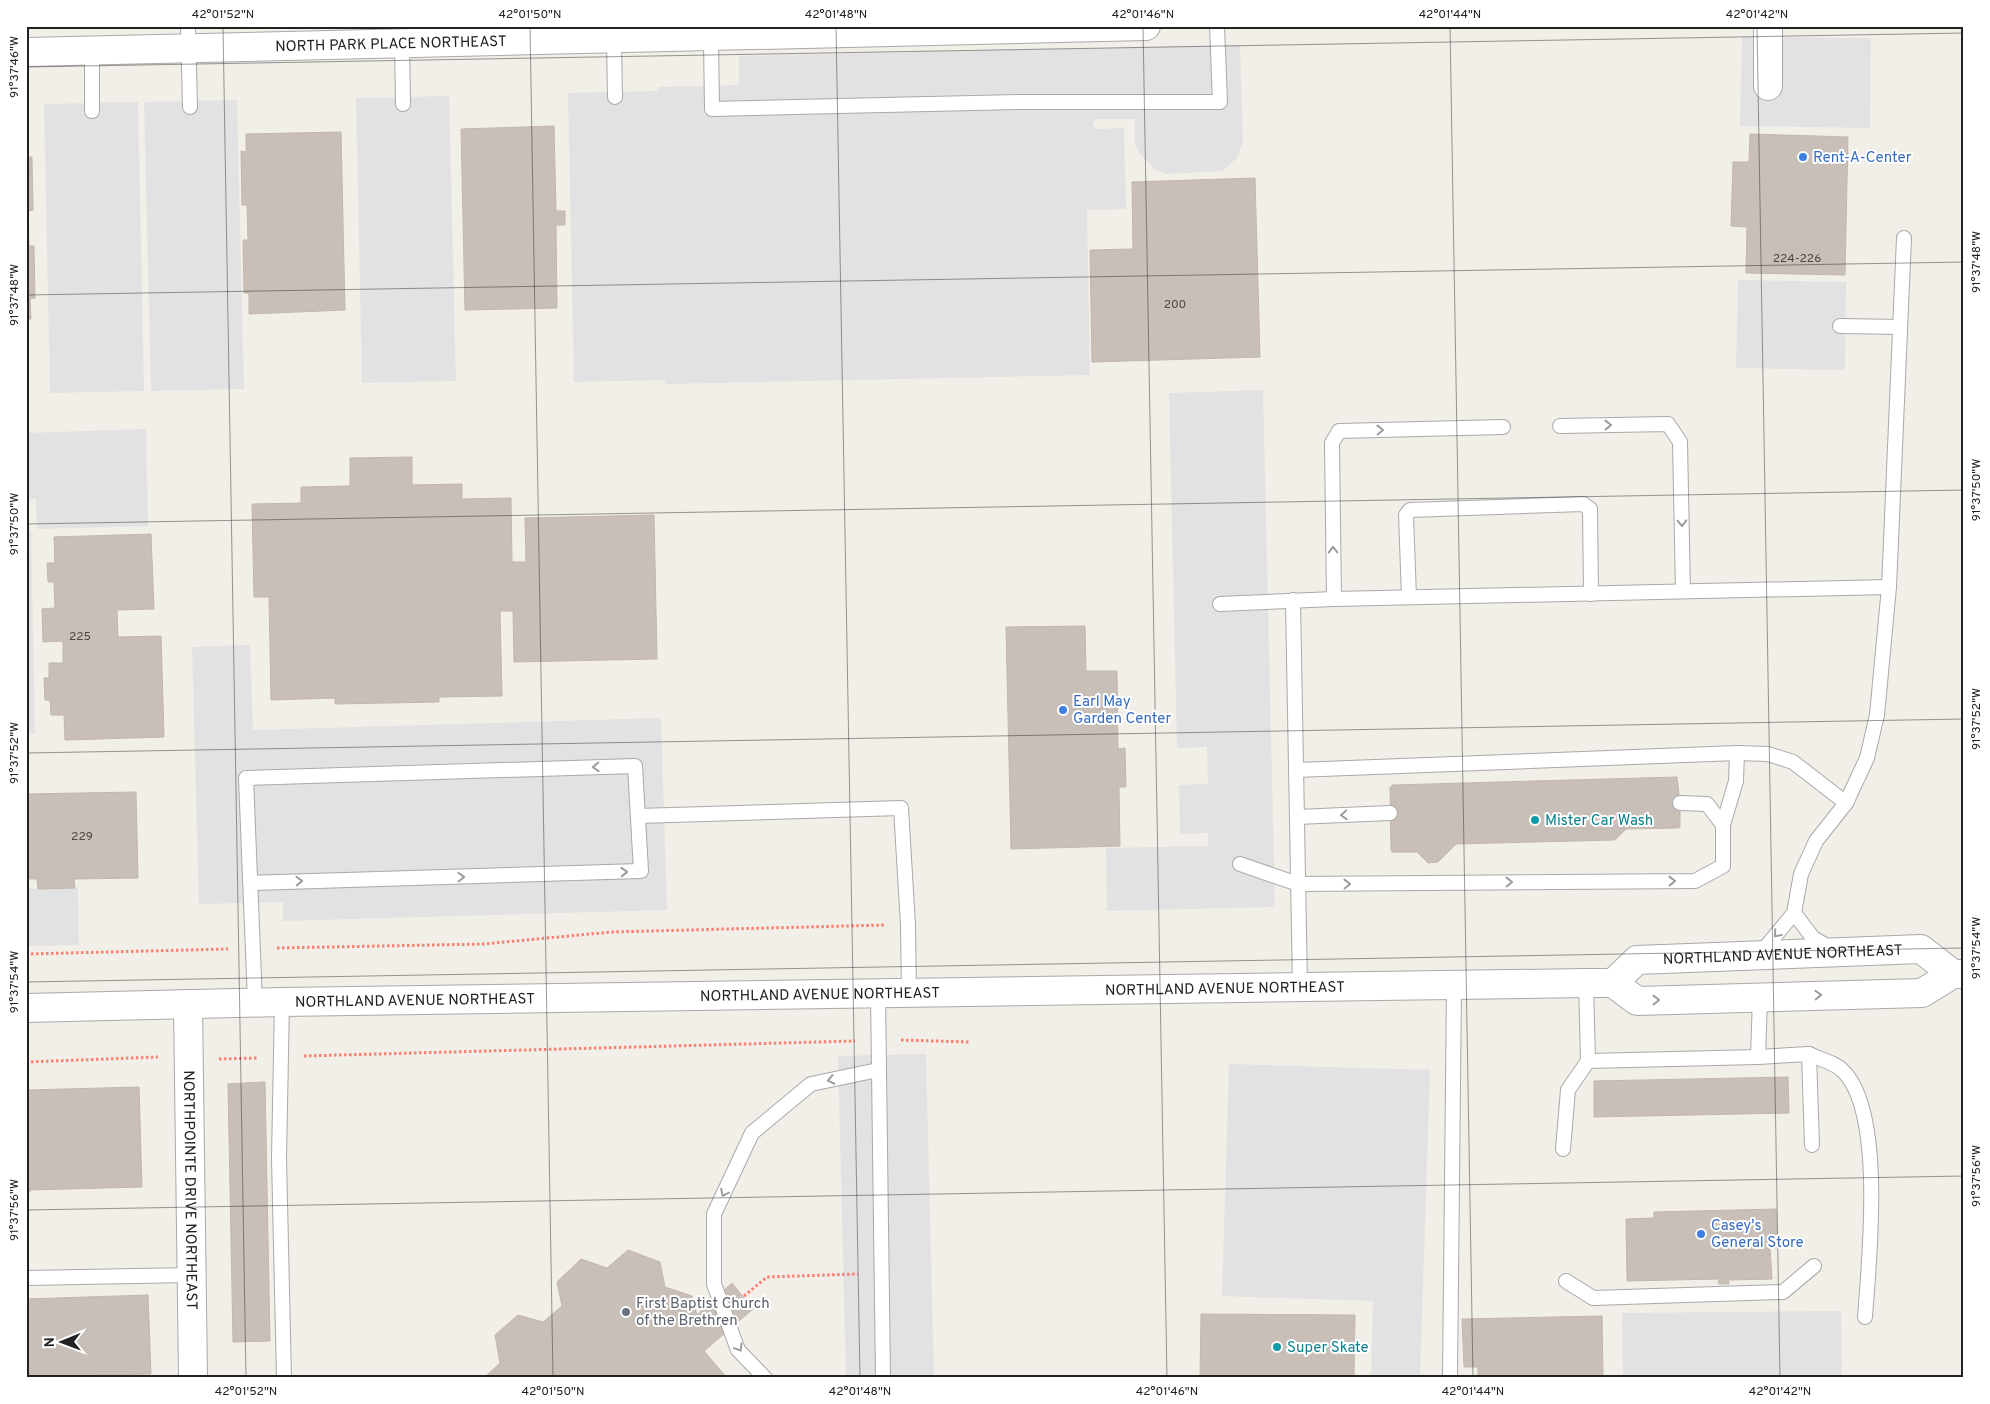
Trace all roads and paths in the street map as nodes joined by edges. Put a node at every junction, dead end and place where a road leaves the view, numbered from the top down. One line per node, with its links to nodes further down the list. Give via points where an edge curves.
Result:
1 (1146, 26): 5 (street, NORTH PARK PLACE NORTHEAST)
2 (1217, 26): 9 (lane, via 1220,102 712,108)
3 (1768, 26): 14 (street)
4 (1897, 26): 6 (path)
5 (751, 31): 9 (street, NORTH PARK PLACE NORTHEAST)
6 (1897, 32)
7 (550, 34): 10 (street, NORTH PARK PLACE NORTHEAST); 11 (street, NORTH PARK PLACE NORTHEAST)
8 (189, 37): 11 (street, NORTH PARK PLACE NORTHEAST); 12 (street, NORTH PARK PLACE NORTHEAST); 17 (lane)
9 (711, 38): 10 (street, NORTH PARK PLACE NORTHEAST)
10 (614, 40): 15 (lane)
11 (402, 44): 16 (lane)
12 (92, 51): 13 (street, NORTH PARK PLACE NORTHEAST); 18 (lane)
13 (26, 52)
14 (1768, 86)
15 (615, 97)
16 (403, 104)
17 (190, 107)
18 (92, 111)
19 (1904, 238): 21 (lane)
20 (1840, 326): 21 (lane)
21 (1900, 327): 24 (lane)
22 (1560, 426): 25 (lane, one-way to 25, via 1668,424 1680,442)
23 (1503, 427): 28 (lane, one-way to 23, via 1332,443 1339,431)
24 (1889, 587): 25 (lane); 34 (lane, via 1876,715 1867,758)
25 (1683, 591): 26 (lane)
26 (1591, 594): 27 (lane); 27 (lane, via 1590,509 1583,504 1410,510 1406,515)
27 (1409, 597): 28 (lane)
28 (1334, 599): 29 (lane)
29 (1293, 600): 30 (lane); 32 (lane)
30 (1220, 604)
31 (1738, 753): 32 (lane); 34 (lane, via 1768,754 1793,762); 38 (lane, via 1736,781)
32 (1296, 770): 37 (lane)
33 (1680, 803): 38 (lane, via 1707,804)
34 (1846, 803): 42 (lane, via 1816,840 1801,874)
35 (1390, 813): 37 (lane, one-way to 37)
36 (638, 816): 40 (lane, one-way to 36, via 641,871); 40 (lane, one-way to 40, via 635,766 246,778); 43 (lane, via 901,808)
37 (1297, 818): 41 (lane)
38 (1723, 825): 41 (lane, one-way to 38, via 1695,880 1723,866)
39 (1240, 864): 41 (lane)
40 (250, 883): 44 (lane)
41 (1298, 884): 51 (lane)
42 (1794, 912): 45 (lane, via 1813,938); 47 (lane, one-way to 47)
43 (908, 925): 44 (path, via 612,932 484,944); 53 (lane)
44 (253, 949): 46 (path); 55 (lane)
45 (1838, 952): 47 (street, NORTHLAND AVENUE NORTHEAST); 48 (street, NORTHLAND AVENUE NORTHEAST, via 1921,949)
46 (26, 954)
47 (1759, 956): 49 (street, NORTHLAND AVENUE NORTHEAST, via 1637,960)
48 (1959, 974): 54 (street, NORTHLAND AVENUE NORTHEAST, one-way to 48, via 1922,993)
49 (1600, 983): 50 (street, NORTHLAND AVENUE NORTHEAST); 54 (street, NORTHLAND AVENUE NORTHEAST, one-way to 54, via 1638,1001); 65 (lane)
50 (1454, 985): 51 (street, NORTHLAND AVENUE NORTHEAST); 81 (lane)
51 (1300, 987): 53 (street, NORTHLAND AVENUE NORTHEAST)
52 (878, 993): 53 (street, NORTHLAND AVENUE NORTHEAST); 56 (street, NORTHLAND AVENUE NORTHEAST); 59 (lane)
53 (909, 993)
54 (1760, 998): 63 (lane)
55 (255, 1002): 56 (street, NORTHLAND AVENUE NORTHEAST); 57 (street, NORTHLAND AVENUE NORTHEAST)
56 (282, 1002): 62 (lane)
57 (188, 1004): 58 (street, NORTHLAND AVENUE NORTHEAST); 64 (street, NORTHPOINTE DRIVE NORTHEAST)
58 (26, 1008)
59 (878, 1040): 60 (path); 62 (path); 67 (lane)
60 (969, 1042)
61 (1809, 1054): 63 (lane); 68 (lane); 76 (lane, via 1843,1070 1857,1094 1866,1121 1871,1195)
62 (281, 1057): 64 (path); 78 (lane, via 279,1158)
63 (1758, 1057): 65 (lane)
64 (188, 1058): 66 (path); 72 (street, NORTHPOINTE DRIVE NORTHEAST)
65 (1588, 1061): 69 (lane, via 1568,1090)
66 (26, 1062)
67 (878, 1070): 71 (lane); 79 (lane, one-way to 79, via 811,1084 752,1133 714,1214 714,1284 738,1350)
68 (1812, 1145)
69 (1563, 1149)
70 (1814, 1266): 74 (lane, via 1783,1292 1593,1298)
71 (881, 1273): 75 (path, via 767,1277); 80 (lane)
72 (191, 1275): 73 (lane); 77 (street, NORTHPOINTE DRIVE NORTHEAST)
73 (26, 1278)
74 (1566, 1281)
75 (743, 1297)
76 (1865, 1317)
77 (193, 1378)
78 (284, 1378)
79 (765, 1378)
80 (883, 1378)
81 (1450, 1378)

